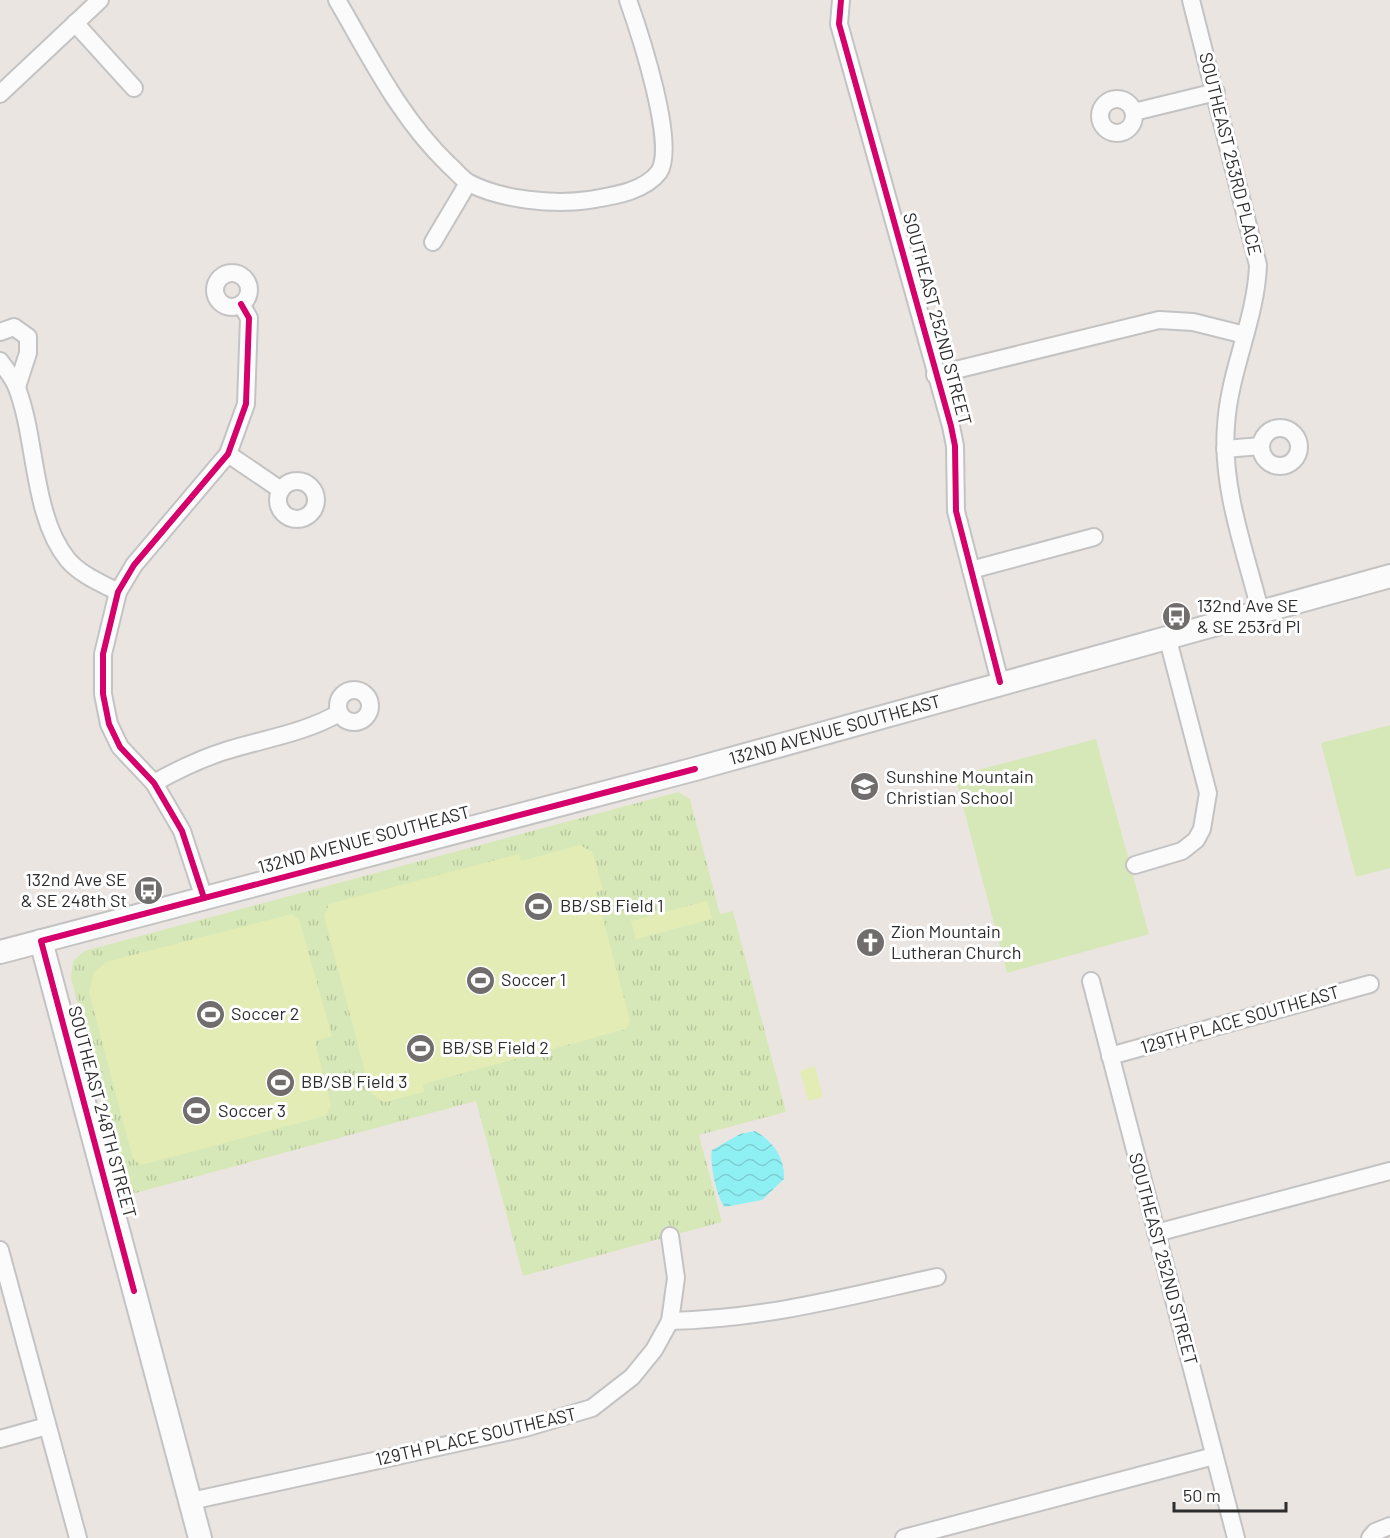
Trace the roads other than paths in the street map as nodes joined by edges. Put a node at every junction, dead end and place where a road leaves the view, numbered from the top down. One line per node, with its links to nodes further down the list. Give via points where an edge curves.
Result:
1 (100, 0): 6 (street)
2 (337, 0): 11 (street, via 391,93 426,143)
3 (628, 0): 11 (street, via 662,122 664,147 660,170 648,182 628,192 560,204 517,198)
4 (841, 0): 17 (street, SOUTHEAST 252ND STREET, via 839,24)
5 (1191, 0): 8 (street, SOUTHEAST 253RD PLACE)
6 (75, 23): 7 (street); 9 (street)
7 (134, 88)
8 (1216, 92): 10 (street); 15 (street, SOUTHEAST 253RD PLACE, via 1258,265 1257,294)
9 (0, 94)
10 (1134, 112)
11 (468, 183): 12 (street)
12 (433, 242)
13 (241, 304): 21 (street, via 249,318 246,404)
14 (0, 332): 18 (street, via 14,327 28,337 28,352)
15 (1245, 335): 17 (street, via 1193,322 1159,320); 20 (street, SOUTHEAST 253RD PLACE, via 1231,389)
16 (0, 361): 18 (street)
17 (935, 375): 24 (street, SOUTHEAST 252ND STREET, via 955,446 956,511)
18 (17, 387): 26 (street, via 48,522 59,546 83,574)
19 (1261, 446): 20 (street)
20 (1225, 449): 27 (street, SOUTHEAST 253RD PLACE, via 1229,483)
21 (228, 454): 22 (street); 26 (street, via 134,565)
22 (281, 490)
23 (1094, 537): 24 (street)
24 (971, 570): 29 (street, SOUTHEAST 252ND STREET)
25 (1390, 576): 27 (main road, 132ND AVENUE SOUTHEAST)
26 (118, 592): 31 (street, via 104,654 103,694 109,724 120,747)
27 (1260, 610): 28 (main road, 132ND AVENUE SOUTHEAST)
28 (1167, 636): 29 (main road, 132ND AVENUE SOUTHEAST); 32 (street, via 1208,792 1202,829 1196,840 1182,851)
29 (1000, 682): 33 (main road, 132ND AVENUE SOUTHEAST, via 695,769)
30 (339, 713): 31 (street, via 321,723 182,767)
31 (154, 783): 33 (street, via 182,831)
32 (1135, 866)
33 (204, 898): 34 (main road, 132ND AVENUE SOUTHEAST)
34 (41, 941): 35 (main road, 132ND AVENUE SOUTHEAST); 48 (main road, SOUTHEAST 248TH STREET)
35 (0, 952)
36 (1091, 981): 38 (street, SOUTHEAST 252ND STREET)
37 (1370, 984): 38 (street, 129TH PLACE SOUTHEAST)
38 (1110, 1056): 40 (street, SOUTHEAST 252ND STREET)
39 (1390, 1171): 40 (street)
40 (1156, 1233): 47 (street, SOUTHEAST 252ND STREET)
41 (670, 1236): 44 (street, via 676,1278)
42 (0, 1250): 45 (street)
43 (937, 1277): 44 (street, via 764,1315)
44 (670, 1322): 48 (street, 129TH PLACE SOUTHEAST, via 632,1377 592,1408 525,1428)
45 (47, 1426): 46 (street); 50 (street)
46 (0, 1439)
47 (1214, 1456): 52 (street); 53 (street, SOUTHEAST 252ND STREET)
48 (191, 1501): 51 (main road, SOUTHEAST 248TH STREET)
49 (1390, 1526): 54 (street)
50 (78, 1538)
51 (200, 1538)
52 (904, 1538)
53 (1236, 1538)
54 (1370, 1538)

